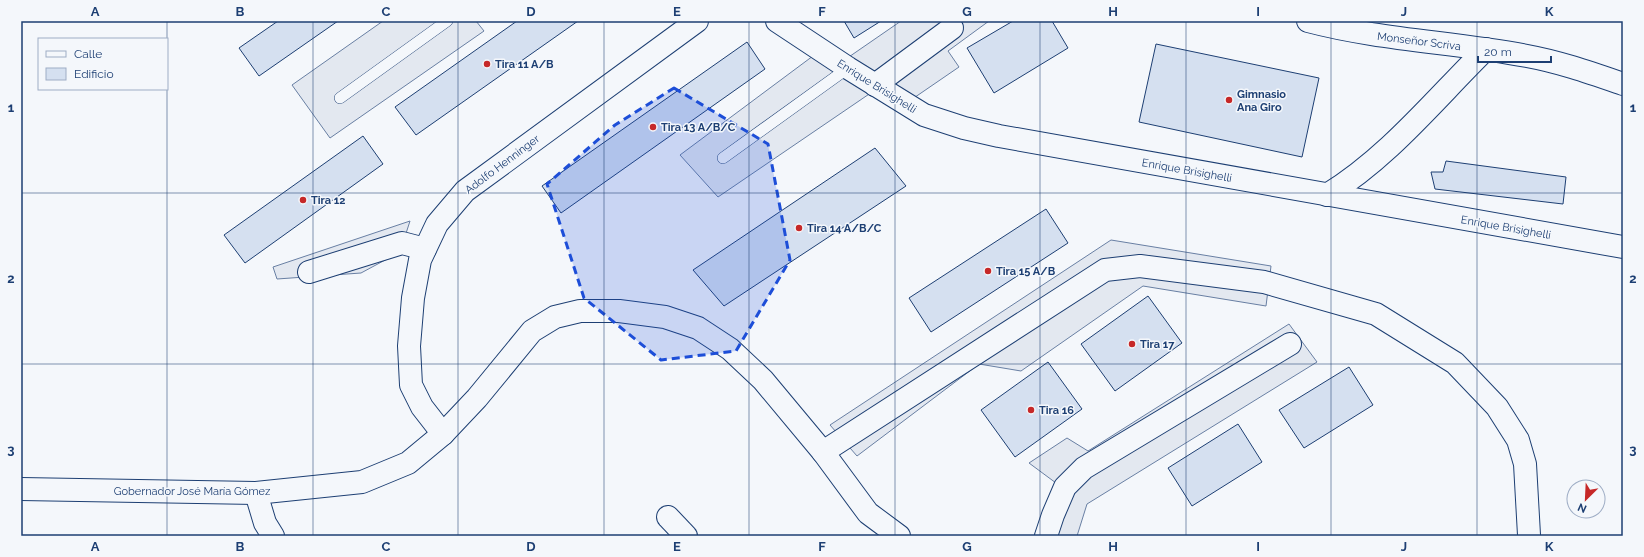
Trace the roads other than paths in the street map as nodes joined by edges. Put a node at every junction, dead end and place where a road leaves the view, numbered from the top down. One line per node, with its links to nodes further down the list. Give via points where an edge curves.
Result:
1 (447, 21): 10 (lane)
2 (697, 21): 14 (street, Adolfo Henninger, via 465,191 436,224)
3 (777, 21): 7 (street, Enrique Brisighelli)
4 (1308, 21): 6 (street, Monseñor Scriva, via 1348,31)
5 (952, 28): 9 (street)
6 (1486, 49): 8 (street, Monseñor Scriva, via 1575,67); 12 (street, via 1376,160)
7 (848, 68): 9 (street, Enrique Brisighelli); 11 (lane)
8 (1623, 84)
9 (875, 86): 12 (street, Enrique Brisighelli, via 924,115 964,128)
10 (340, 98)
11 (723, 158)
12 (1327, 195): 13 (street, Enrique Brisighelli)
13 (1623, 247)
14 (425, 249): 15 (street, via 402,243); 17 (street, Adolfo Henninger, via 420,260 413,298 409,346 411,385 422,407)
15 (309, 272)
16 (1290, 344): 26 (street, via 1084,468 1065,487)
17 (444, 434): 18 (street, Gobernador José María Gómez, via 532,331 555,316 580,310 619,311 665,317 698,328 730,349 763,380); 20 (street, Gobernador José María Gómez, via 408,463 362,482)
18 (823, 452): 22 (street, via 1105,270 1140,266 1264,282 1376,314 1455,363 1497,407 1518,440 1525,464); 25 (street, Gobernador José María Gómez, via 868,513)
19 (21, 489): 20 (street, Gobernador José María Gómez)
20 (256, 493): 23 (street, via 265,523)
21 (668, 517): 24 (street)
22 (1529, 535)
23 (273, 536)
24 (686, 536)
25 (899, 536)
26 (1046, 536)

